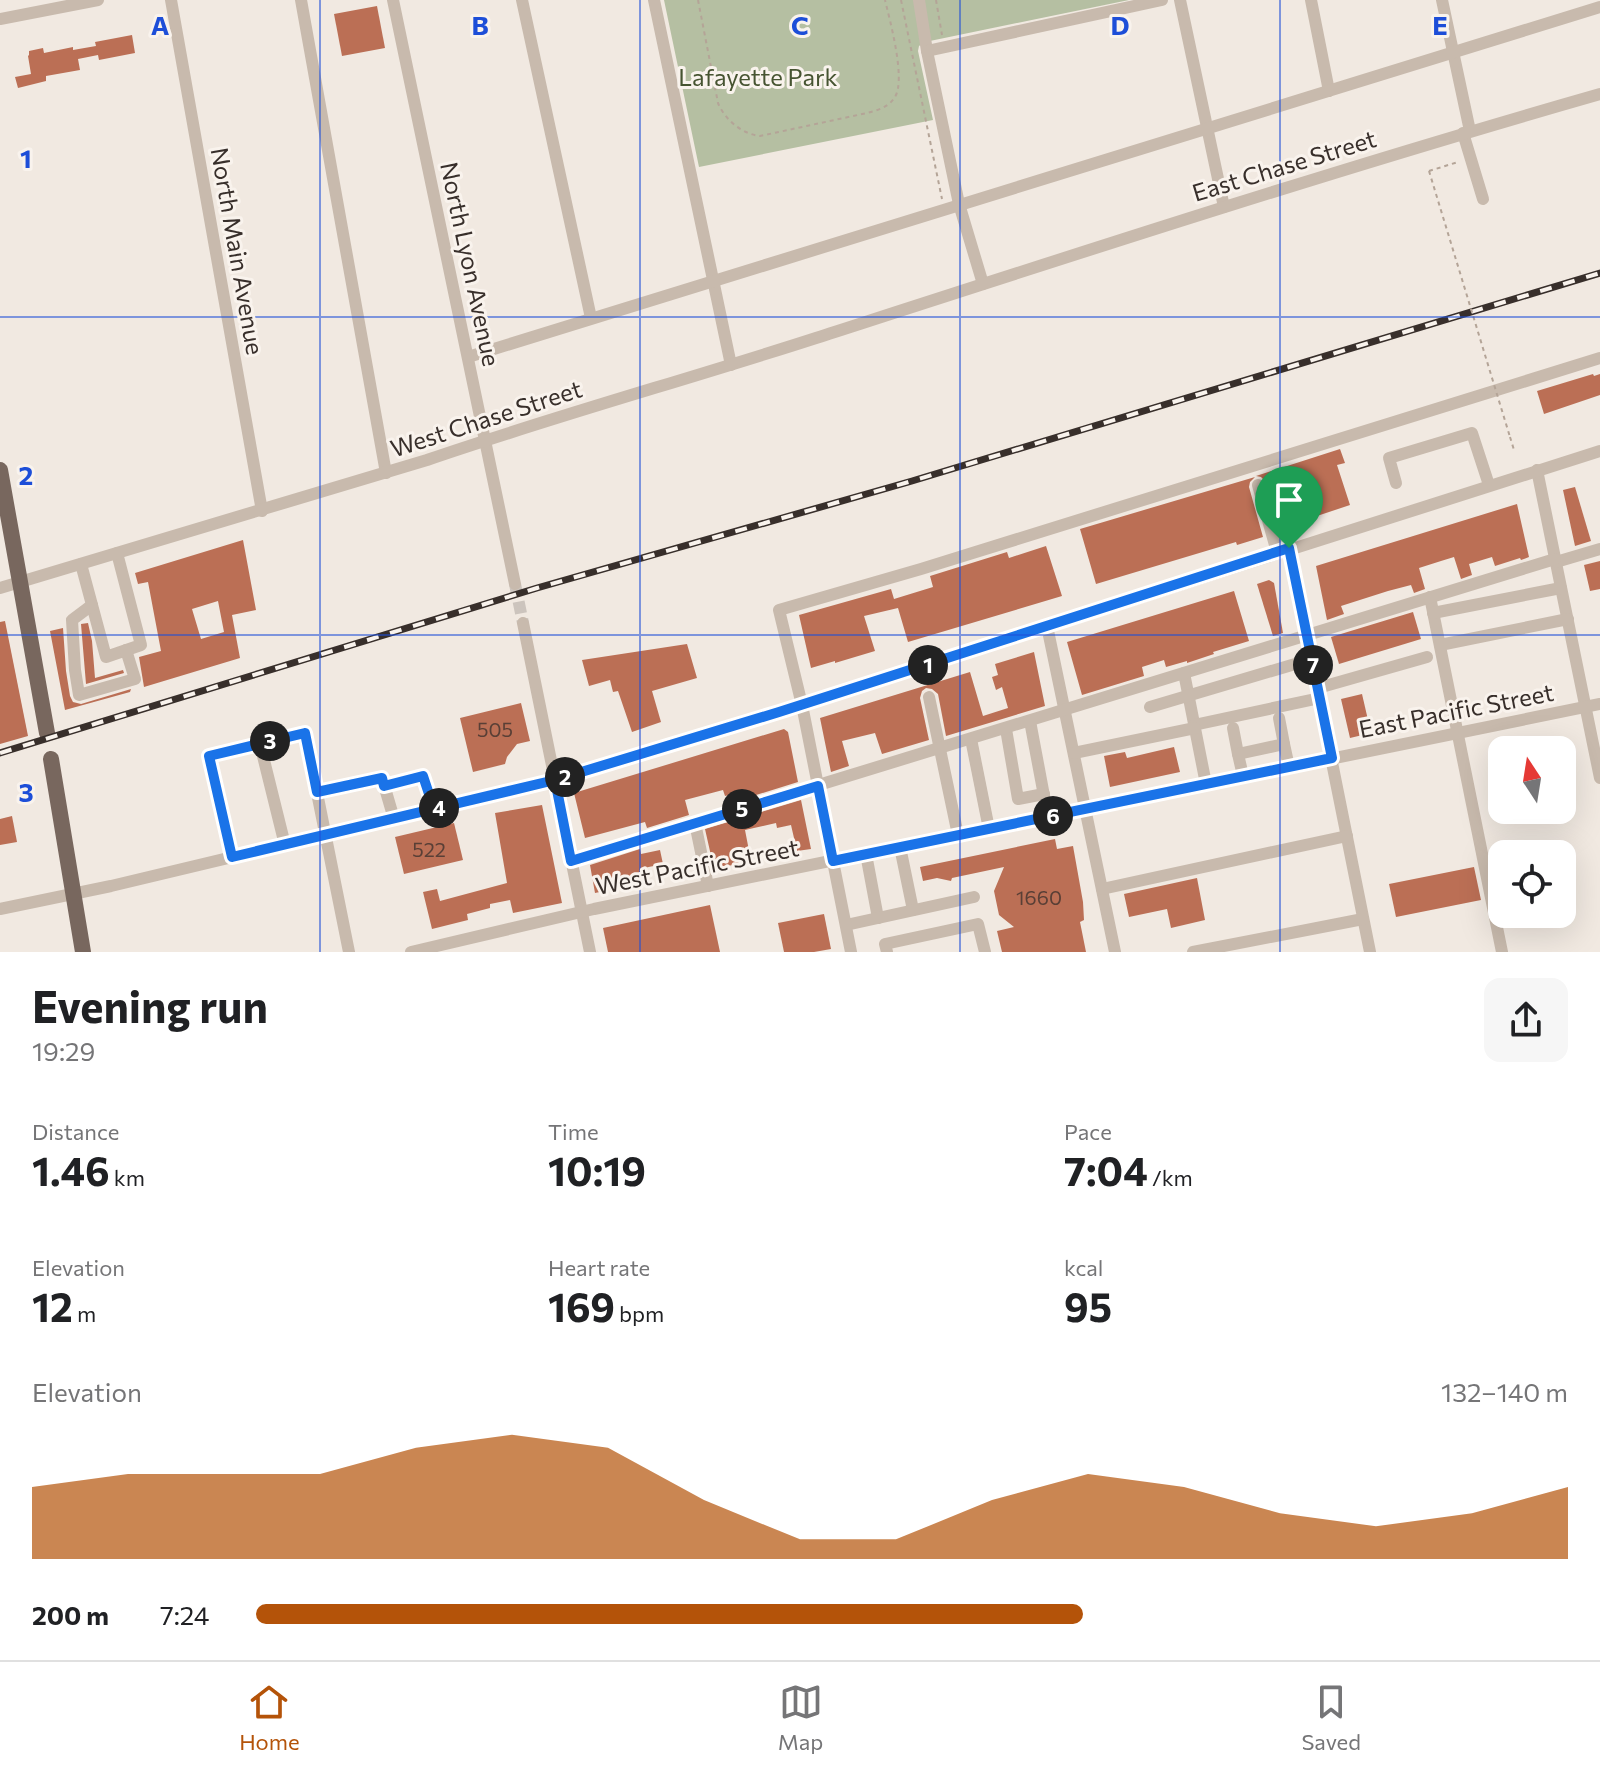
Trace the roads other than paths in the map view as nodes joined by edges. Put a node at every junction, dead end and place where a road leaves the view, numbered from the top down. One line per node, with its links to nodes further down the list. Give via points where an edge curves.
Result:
1 (98, 0): 12 (street)
2 (171, 0): 38 (street, North Main Avenue)
3 (301, 0): 34 (street)
4 (393, 0): 27 (street, North Lyon Avenue)
5 (522, 0): 26 (street)
6 (654, 0): 24 (street)
7 (919, 0): 15 (street)
8 (1162, 0): 15 (street)
9 (1180, 0): 19 (street)
10 (1311, 0): 17 (street)
11 (1442, 0): 16 (street)
12 (48, 5): 14 (street)
13 (1598, 5): 16 (street)
14 (0, 19)
15 (927, 51): 22 (street)
16 (1453, 53): 17 (street); 20 (street)
17 (1329, 91): 19 (street)
18 (1600, 94): 20 (street, East Chase Street)
19 (1208, 128): 22 (street); 23 (street)
20 (1466, 132): 21 (street); 23 (street, East Chase Street)
21 (1483, 199)
22 (959, 204): 24 (street); 25 (street)
23 (1224, 207): 25 (street, East Chase Street)
24 (713, 280): 26 (street); 29 (street)
25 (983, 284): 29 (street, West Chase Street)
26 (591, 318): 27 (street)
27 (468, 357): 30 (street, North Lyon Avenue)
28 (1600, 358): 64 (street, via 779,610)
29 (731, 365): 30 (street, West Chase Street)
30 (485, 440): 34 (street, West Chase Street); 45 (street, North Lyon Avenue)
31 (1600, 451): 33 (street)
32 (0, 470): 44 (main road)
33 (1537, 470): 37 (street); 42 (street)
34 (386, 473): 38 (street, West Chase Street)
35 (1396, 483): 37 (street, via 1389,458 1472,433)
36 (1258, 485): 40 (street)
37 (1489, 485): 40 (street)
38 (262, 511): 41 (street, West Chase Street)
39 (1600, 549): 42 (street)
40 (1283, 550): 53 (street); 54 (street)
41 (117, 553): 43 (street, West Chase Street); 56 (street, via 141,645)
42 (1556, 560): 47 (street); 48 (street)
43 (81, 564): 44 (street, West Chase Street); 49 (street)
44 (21, 581): 46 (street, West Chase Street); 74 (main road)
45 (515, 584)
46 (0, 588)
47 (1561, 588): 50 (street); 51 (street)
48 (1430, 597): 50 (street); 54 (street)
49 (92, 605): 56 (street, via 106,657); 56 (street, via 72,620 79,695 135,679)
50 (1433, 613): 55 (street)
51 (1568, 619): 55 (street); 66 (street)
52 (523, 623): 86 (street)
53 (1047, 626): 64 (street); 67 (street)
54 (1307, 635): 58 (street); 59 (street)
55 (1440, 645): 73 (street)
56 (126, 650)
57 (1427, 657): 60 (street)
58 (1312, 659): 60 (street); 61 (street)
59 (1184, 673): 61 (street); 67 (street)
60 (1319, 693): 70 (street); 81 (street)
61 (1188, 695): 65 (street); 70 (street)
62 (929, 697): 78 (street)
63 (1600, 704): 66 (street, East Pacific Street)
64 (802, 705): 86 (street); 89 (street)
65 (1150, 707)
66 (1586, 707): 73 (street, East Pacific Street); 85 (street)
67 (1065, 710): 69 (street); 79 (street)
68 (1279, 718): 77 (street)
69 (1030, 721): 72 (street); 91 (street)
70 (1194, 726): 79 (street); 87 (street)
71 (1233, 728): 80 (street)
72 (1006, 729): 75 (street); 91 (street, via 1018,799)
73 (1458, 732): 81 (street, East Pacific Street); 129 (street)
74 (47, 733)
75 (971, 739): 78 (street); 97 (street)
76 (260, 744): 90 (street, via 305,733); 101 (street); 104 (street, via 209,756)
77 (1284, 744): 80 (street); 83 (street)
78 (941, 748): 89 (street); 98 (street)
79 (1074, 753): 93 (street)
80 (1238, 754): 84 (street)
81 (1332, 758): 83 (street, East Pacific Street); 100 (street)
82 (51, 759): 109 (main road)
83 (1289, 767): 84 (street, East Pacific Street)
84 (1243, 776): 87 (street, East Pacific Street)
85 (1600, 778)
86 (555, 780): 92 (street); 105 (street)
87 (1206, 784): 93 (street, East Pacific Street)
88 (384, 786): 90 (street, via 382,778); 92 (street, via 423,776); 95 (street)
89 (818, 786): 96 (street); 106 (street)
90 (317, 792): 99 (street)
91 (1044, 794): 94 (street)
92 (434, 809): 95 (street)
93 (1086, 809): 94 (street, West Pacific Street); 108 (street)
94 (1048, 817): 97 (street, West Pacific Street)
95 (394, 819): 99 (street)
96 (695, 823): 105 (street); 107 (street)
97 (989, 829): 98 (street, West Pacific Street)
98 (958, 835): 102 (street, West Pacific Street)
99 (325, 836): 101 (street); 120 (street)
100 (1347, 836): 108 (street); 115 (street)
101 (285, 845): 104 (street)
102 (900, 847): 103 (street, West Pacific Street); 112 (street)
103 (866, 854): 106 (street, West Pacific Street); 114 (street)
104 (232, 857): 109 (street)
105 (571, 861): 113 (street)
106 (833, 861): 107 (street, West Pacific Street); 116 (street)
107 (708, 886): 113 (street, West Pacific Street)
108 (1102, 889): 126 (street)
109 (74, 894): 111 (street); 119 (main road)
110 (974, 897): 112 (street)
111 (0, 909)
112 (913, 910): 114 (street)
113 (582, 912): 121 (street, West Pacific Street); 122 (street)
114 (878, 918): 116 (street)
115 (1363, 919): 117 (street); 128 (street)
116 (846, 925): 123 (street)
117 (1242, 947): 118 (street)
118 (1216, 950): 127 (street)
119 (83, 952)
120 (349, 952)
121 (411, 952)
122 (590, 952)
123 (851, 952)
124 (887, 952): 125 (street, via 885,944 978,924)
125 (985, 952)
126 (1115, 952)
127 (1193, 952)
128 (1370, 952)
129 (1502, 952)

